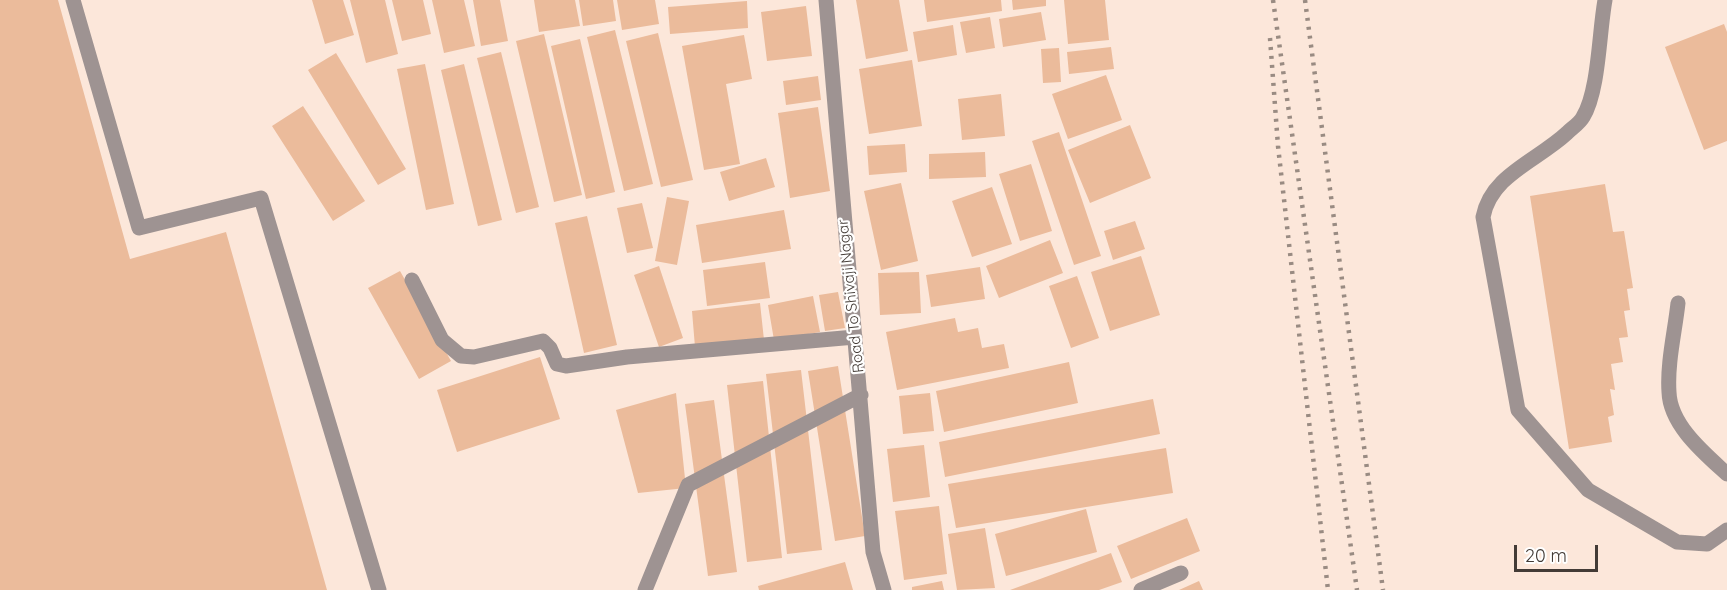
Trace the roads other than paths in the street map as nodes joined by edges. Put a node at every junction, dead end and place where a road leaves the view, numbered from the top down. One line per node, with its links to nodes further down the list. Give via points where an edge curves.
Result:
1 (73, 0): 11 (street, via 140,228 261,198)
2 (826, 0): 6 (street, Road To Shivaji Nagar)
3 (1605, 0): 9 (street, via 1592,92 1583,118 1497,185 1486,200 1483,217 1518,410 1588,490 1677,542 1707,544)
4 (412, 280): 6 (street, via 442,340 461,356 474,357 543,341 557,364 566,366)
5 (1677, 303): 8 (street, via 1669,393 1675,415 1687,434)
6 (855, 337): 7 (street, Road To Shivaji Nagar)
7 (861, 395): 12 (street, via 688,485); 13 (street, Road To Shivaji Nagar, via 873,552)
8 (1727, 474)
9 (1727, 530)
10 (1181, 573): 14 (street)
11 (379, 590)
12 (645, 590)
13 (884, 590)
14 (1141, 590)

